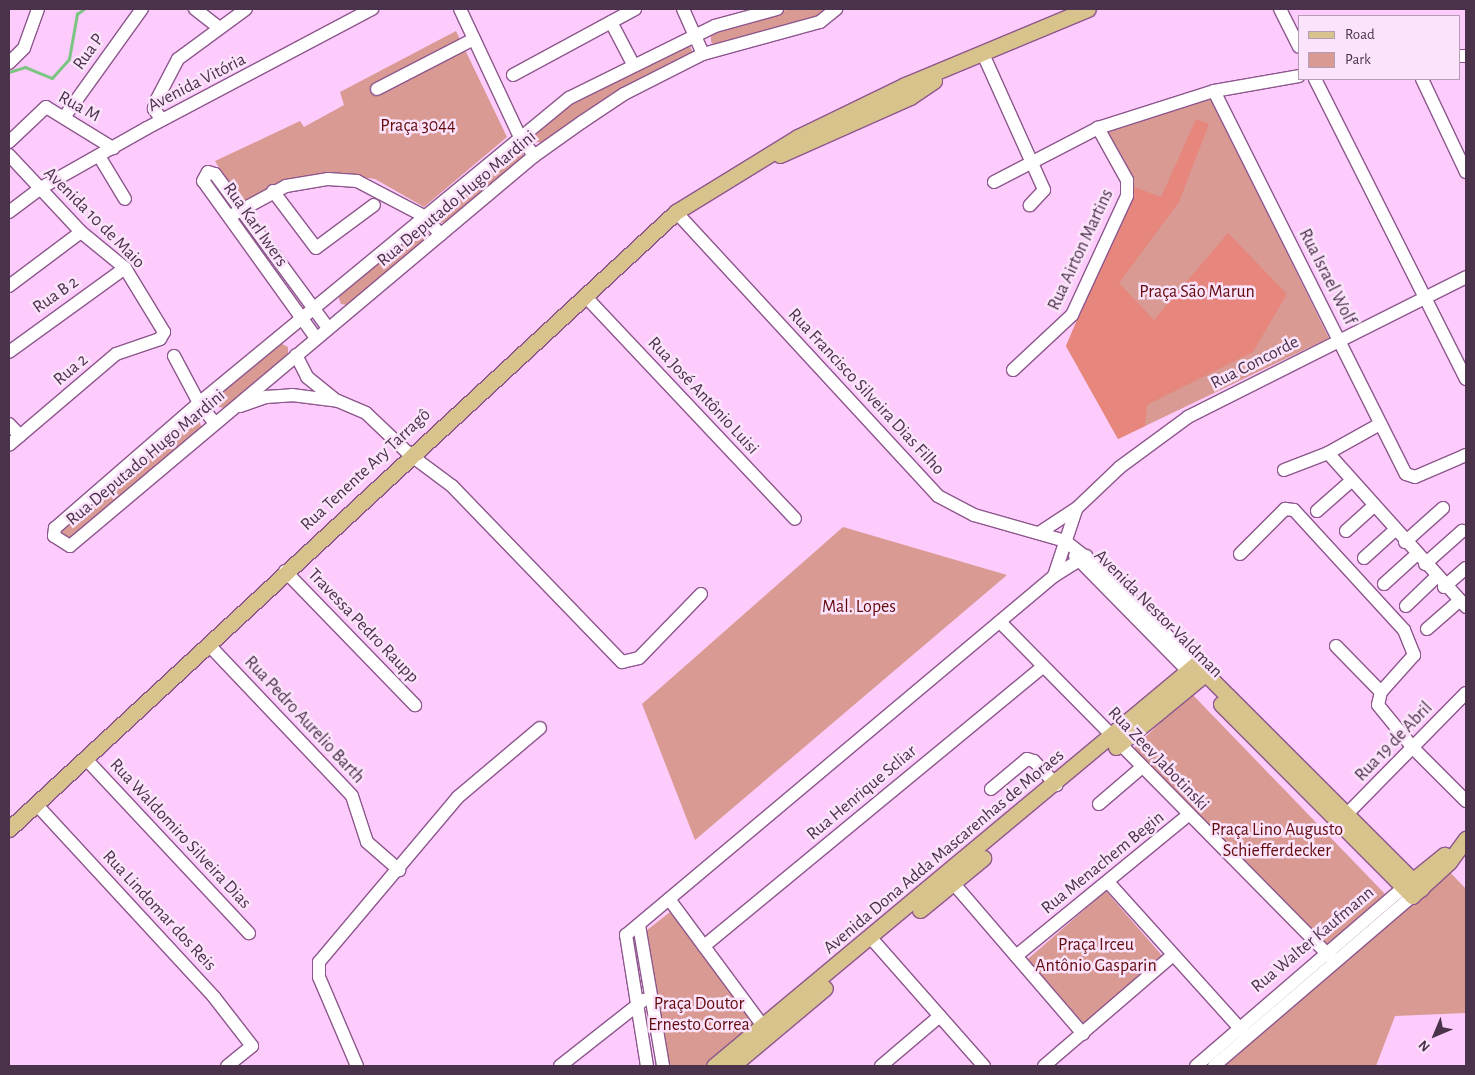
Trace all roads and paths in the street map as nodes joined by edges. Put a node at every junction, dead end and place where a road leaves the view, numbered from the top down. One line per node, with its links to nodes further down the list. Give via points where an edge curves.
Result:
1 (38, 9): 20 (street, via 24,48)
2 (142, 9): 28 (street, Rua P)
3 (196, 9): 14 (street)
4 (246, 9): 14 (street)
5 (372, 9): 29 (street, Avenida Vitória)
6 (460, 9): 16 (street)
7 (635, 9): 13 (street)
8 (684, 9): 15 (street)
9 (777, 9): 15 (street, Rua Deputado Hugo Mardini)
10 (1088, 9): 19 (main road, Rua Tenente Ary Tarragô)
11 (1280, 9): 17 (street)
12 (831, 12): 18 (street, Rua Deputado Hugo Mardini)
13 (611, 22): 21 (street); 22 (street)
14 (218, 26): 29 (street, via 188,50 167,76 154,110)
15 (695, 35): 18 (street); 21 (street, Rua Deputado Hugo Mardini)
16 (474, 38): 26 (street); 31 (street)
17 (1298, 45)
18 (703, 54): 36 (street, Rua Deputado Hugo Mardini, via 624,94)
19 (983, 54): 37 (street); 47 (main road, Rua Tenente Ary Tarragô, via 841,116)
20 (9, 63)
21 (633, 64): 31 (street, Rua Deputado Hugo Mardini, via 569,98)
22 (513, 75)
23 (1298, 76): 27 (street)
24 (1316, 80): 56 (street)
25 (1422, 80): 38 (street)
26 (377, 89)
27 (1214, 91): 30 (street); 62 (street, Rua Israel Wolf)
28 (65, 116): 32 (street, Rua M, via 44,108); 33 (street, Rua M)
29 (162, 120): 33 (street, Avenida Vitória)
30 (1098, 128): 37 (street); 66 (street, Rua Airton Martins, via 1127,180 1127,196 1072,315)
31 (519, 135): 36 (street); 48 (street, Rua Deputado Hugo Mardini)
32 (9, 142)
33 (113, 148): 35 (street, Avenida Vitória)
34 (9, 155): 40 (street, Avenida 10 de Maio)
35 (99, 156): 40 (street, Avenida Vitória); 42 (street)
36 (534, 156): 51 (street, Rua Deputado Hugo Mardini)
37 (1031, 163): 39 (street); 44 (street, via 1044,192)
38 (1466, 172)
39 (994, 182)
40 (39, 188): 46 (street, Avenida Vitória); 50 (street, Avenida 10 de Maio)
41 (273, 191): 43 (street, via 310,244 320,248); 45 (street); 48 (street, via 317,180 357,181 391,195)
42 (125, 199)
43 (374, 205)
44 (1030, 205)
45 (240, 210): 49 (street); 49 (street, Rua Karl Iwers, via 215,174 208,172 203,181); 57 (street, Rua Karl Iwers)
46 (9, 212)
47 (676, 212): 55 (main road, Rua Tenente Ary Tarragô); 89 (street, Rua Francisco Silveira Dias Filho, via 938,496 963,511)
48 (424, 216): 51 (street); 57 (street, Rua Deputado Hugo Mardini)
49 (229, 218): 58 (street, Rua Karl Iwers)
50 (81, 232): 52 (street, Avenida 10 de Maio); 54 (street)
51 (441, 235): 59 (street, Rua Deputado Hugo Mardini)
52 (124, 268): 60 (street, Avenida 10 de Maio); 63 (street, Rua B 2)
53 (1466, 277): 56 (street, Rua Concorde)
54 (9, 286)
55 (584, 296): 76 (main road, Rua Tenente Ary Tarragô); 85 (street, Rua José Antônio Luisi)
56 (1428, 297): 62 (street, Rua Concorde); 67 (street)
57 (311, 310): 58 (street, Rua Deputado Hugo Mardini); 59 (street, Rua Karl Iwers)
58 (300, 318): 61 (street, Rua Karl Iwers); 69 (street, Rua Deputado Hugo Mardini)
59 (328, 328): 61 (street, Rua Deputado Hugo Mardini)
60 (164, 334): 74 (street, Rua 2, via 116,354)
61 (316, 338): 64 (street, Rua Deputado Hugo Mardini)
62 (1338, 340): 73 (street, Rua Israel Wolf); 82 (street, Rua Concorde, via 1188,417 1120,467)
63 (9, 352)
64 (296, 355): 68 (street, via 307,378); 70 (street, Rua Deputado Hugo Mardini)
65 (174, 356): 69 (street)
66 (1013, 370)
67 (1466, 380)
68 (338, 401): 70 (street, via 280,395); 76 (street, via 376,421)
69 (199, 403): 71 (street); 71 (street, Rua Deputado Hugo Mardini, via 55,528 54,536 70,546)
70 (227, 412): 71 (street, Rua Deputado Hugo Mardini)
71 (214, 422)
72 (9, 424): 74 (street)
73 (1380, 424): 77 (street); 78 (street, Rua Israel Wolf, via 1410,477)
74 (20, 436): 75 (street, Rua 2)
75 (9, 445)
76 (409, 454): 98 (main road, Rua Tenente Ary Tarragô); 102 (street, via 452,486 622,662 639,658)
77 (1328, 454): 79 (street); 80 (street)
78 (1465, 460)
79 (1284, 470)
80 (1351, 481): 81 (street); 84 (street)
81 (1374, 506): 86 (street); 87 (street)
82 (1077, 508): 89 (street, Rua Concorde); 90 (street, Rua Concorde)
83 (1443, 508): 91 (street)
84 (1317, 511)
85 (795, 520)
86 (1395, 530): 91 (street); 95 (street)
87 (1346, 531)
88 (1462, 531): 96 (street)
89 (1039, 533): 90 (street, Rua Francisco Silveira Dias Filho)
90 (1065, 541): 94 (street, Avenida Nestor Valdman); 99 (street, Rua Concorde)
91 (1405, 542): 93 (street)
92 (1240, 554): 111 (street, via 1285,509 1294,510 1410,638 1410,661)
93 (1416, 554): 96 (street); 101 (street)
94 (1080, 556): 99 (street); 110 (street, Avenida Nestor Valdman)
95 (1364, 558)
96 (1425, 564): 100 (street)
97 (1466, 568): 100 (street)
98 (285, 571): 107 (main road, Rua Tenente Ary Tarragô); 113 (street, Travessa Pedro Raupp)
99 (1054, 576): 105 (street)
100 (1440, 582): 103 (street); 104 (street)
101 (1384, 584)
102 (701, 594)
103 (1462, 604): 106 (street)
104 (1406, 606)
105 (1000, 622): 109 (street, Rua Zeev Jabotinski); 132 (street)
106 (1427, 629)
107 (208, 644): 117 (main road, Rua Tenente Ary Tarragô); 128 (street, Rua Pedro Aurelio Barth, via 352,796 367,842)
108 (1336, 646): 111 (street)
109 (1042, 667): 115 (street, Rua Zeev Jabotinski); 136 (street, Rua Henrique Scliar)
110 (1197, 672): 115 (main road, Avenida Dona Adda Mascarenhas de Moraes); 125 (main road, Avenida Nestor Valdman); 131 (main road, Avenida Nestor Valdman)
111 (1381, 692): 116 (street, via 1378,705)
112 (1466, 693): 116 (street, Rua 19 de Abril)
113 (415, 705)
114 (540, 728): 128 (street, via 458,797)
115 (1116, 741): 118 (street, Rua Zeev Jabotinski); 119 (main road, Avenida Dona Adda Mascarenhas de Moraes); 129 (main road, Avenida Dona Adda Mascarenhas de Moraes)
116 (1414, 749): 121 (street); 125 (street, Rua 19 de Abril)
117 (85, 758): 122 (main road, Rua Tenente Ary Tarragô); 134 (street, Rua Waldomiro Silveira Dias)
118 (1141, 768): 123 (street); 124 (street, Rua Zeev Jabotinski)
119 (1056, 785): 120 (street, via 1034,761 1026,759); 129 (main road, Avenida Dona Adda Mascarenhas de Moraes)
120 (992, 789)
121 (1466, 801)
122 (36, 804): 126 (main road, Rua Tenente Ary Tarragô); 146 (street, Rua Lindomar dos Reis, via 214,997 252,1046)
123 (1099, 804)
124 (1188, 815): 130 (street, Rua Menachem Begin); 139 (street, Rua Zeev Jabotinski)
125 (1346, 815): 131 (main road, Avenida Nestor Valdman)
126 (9, 829)
127 (1462, 843): 131 (main road, Rua Walter Kaufmann)
128 (399, 870): 147 (street, via 317,968)
129 (950, 879): 135 (main road, Avenida Dona Adda Mascarenhas de Moraes); 138 (street)
130 (1108, 882): 137 (street); 138 (street, Rua Menachem Begin)
131 (1413, 888): 139 (street, Rua Walter Kaufmann)
132 (669, 899): 133 (street); 136 (street)
133 (639, 924): 140 (street); 141 (street, via 626,935)
134 (249, 934)
135 (874, 941): 142 (street); 143 (main road, Avenida Dona Adda Mascarenhas de Moraes)
136 (704, 946): 143 (street)
137 (1173, 955): 144 (street); 145 (street)
138 (1016, 956): 145 (street)
139 (1330, 958): 144 (street, Rua Walter Kaufmann)
140 (651, 998): 141 (street); 150 (street)
141 (637, 1002): 148 (street); 149 (street)
142 (940, 1016): 153 (street); 154 (street)
143 (766, 1030): 151 (main road, Avenida Dona Adda Mascarenhas de Moraes); 152 (main road, Avenida Dona Adda Mascarenhas de Moraes)
144 (1243, 1033): 156 (street, Rua Walter Kaufmann); 157 (street, Rua Walter Kaufmann)
145 (1083, 1034): 155 (street)
146 (228, 1066)
147 (357, 1066)
148 (560, 1066)
149 (647, 1066)
150 (663, 1066)
151 (714, 1066)
152 (732, 1066)
153 (881, 1066)
154 (984, 1066)
155 (1044, 1066)
156 (1196, 1066)
157 (1214, 1066)

